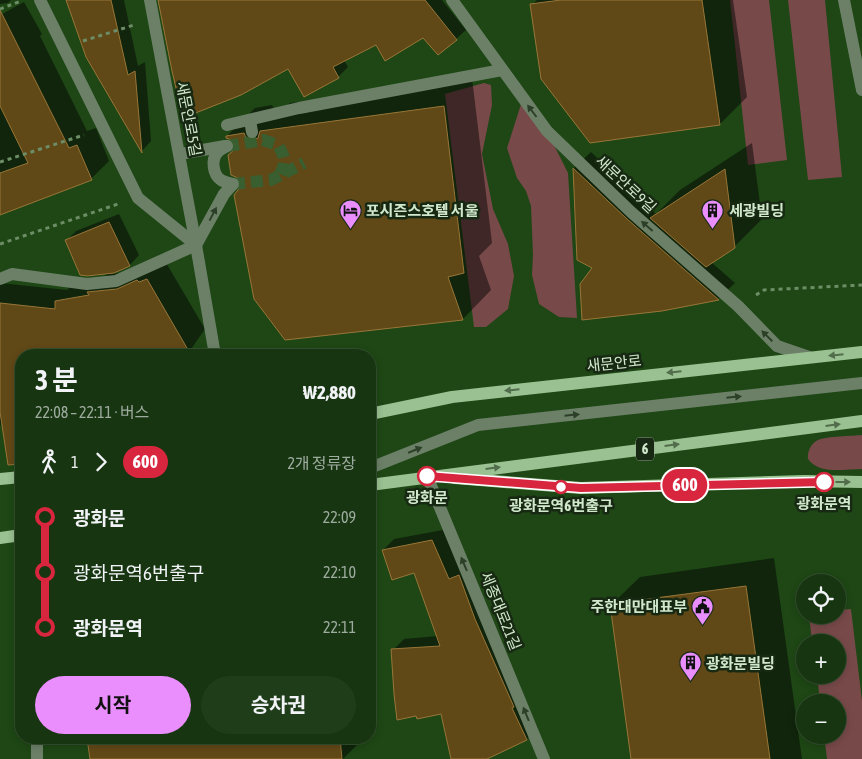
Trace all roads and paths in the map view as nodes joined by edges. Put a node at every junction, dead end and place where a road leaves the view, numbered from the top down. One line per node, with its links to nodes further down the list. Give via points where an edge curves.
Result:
1 (25, 0): 6 (path)
2 (40, 0): 8 (street)
3 (150, 0): 7 (street, 새문안로5길)
4 (452, 0): 9 (street, 새문안로9길)
5 (844, 0): 10 (street)
6 (0, 9)
7 (154, 19): 8 (path); 13 (street, 새문안로5길)
8 (63, 47): 12 (street)
9 (502, 70): 11 (street, via 299,108 251,126); 20 (street, 새문안로9길, one-way to 9, via 631,212 547,131)
10 (862, 90)
11 (227, 125)
12 (104, 128): 14 (path); 15 (street)
13 (180, 154): 17 (street, 새문안로5길); 17 (street, one-way to 13, via 224,194 233,184 217,177 214,168 216,154 227,146)
14 (0, 162)
15 (138, 198): 16 (path); 17 (street)
16 (0, 244)
17 (196, 245): 18 (street, via 116,281 87,284 12,274); 21 (street, 새문안로5길)
18 (0, 279)
19 (862, 285): 20 (path, via 764,290)
20 (738, 306): 23 (street, 새문안로9길, one-way to 20, via 777,346)
21 (214, 349)
22 (862, 352): 23 (main road, 새문안로, one-way to 23)
23 (809, 358): 25 (main road, 새문안로, one-way to 25, via 452,397)
24 (862, 382): 27 (street, one-way to 24, via 478,425)
25 (376, 413)
26 (862, 421): 28 (main road, 6, one-way to 26)
27 (376, 466)
28 (427, 476): 31 (main road, one-way to 31, via 581,488); 32 (main road, 6); 37 (street, 세종대로21길, one-way to 28)
29 (15, 477): 30 (main road)
30 (0, 479)
31 (862, 482)
32 (376, 484)
33 (15, 536): 34 (main road)
34 (0, 538)
35 (37, 744): 36 (street)
36 (37, 759)
37 (544, 759)

